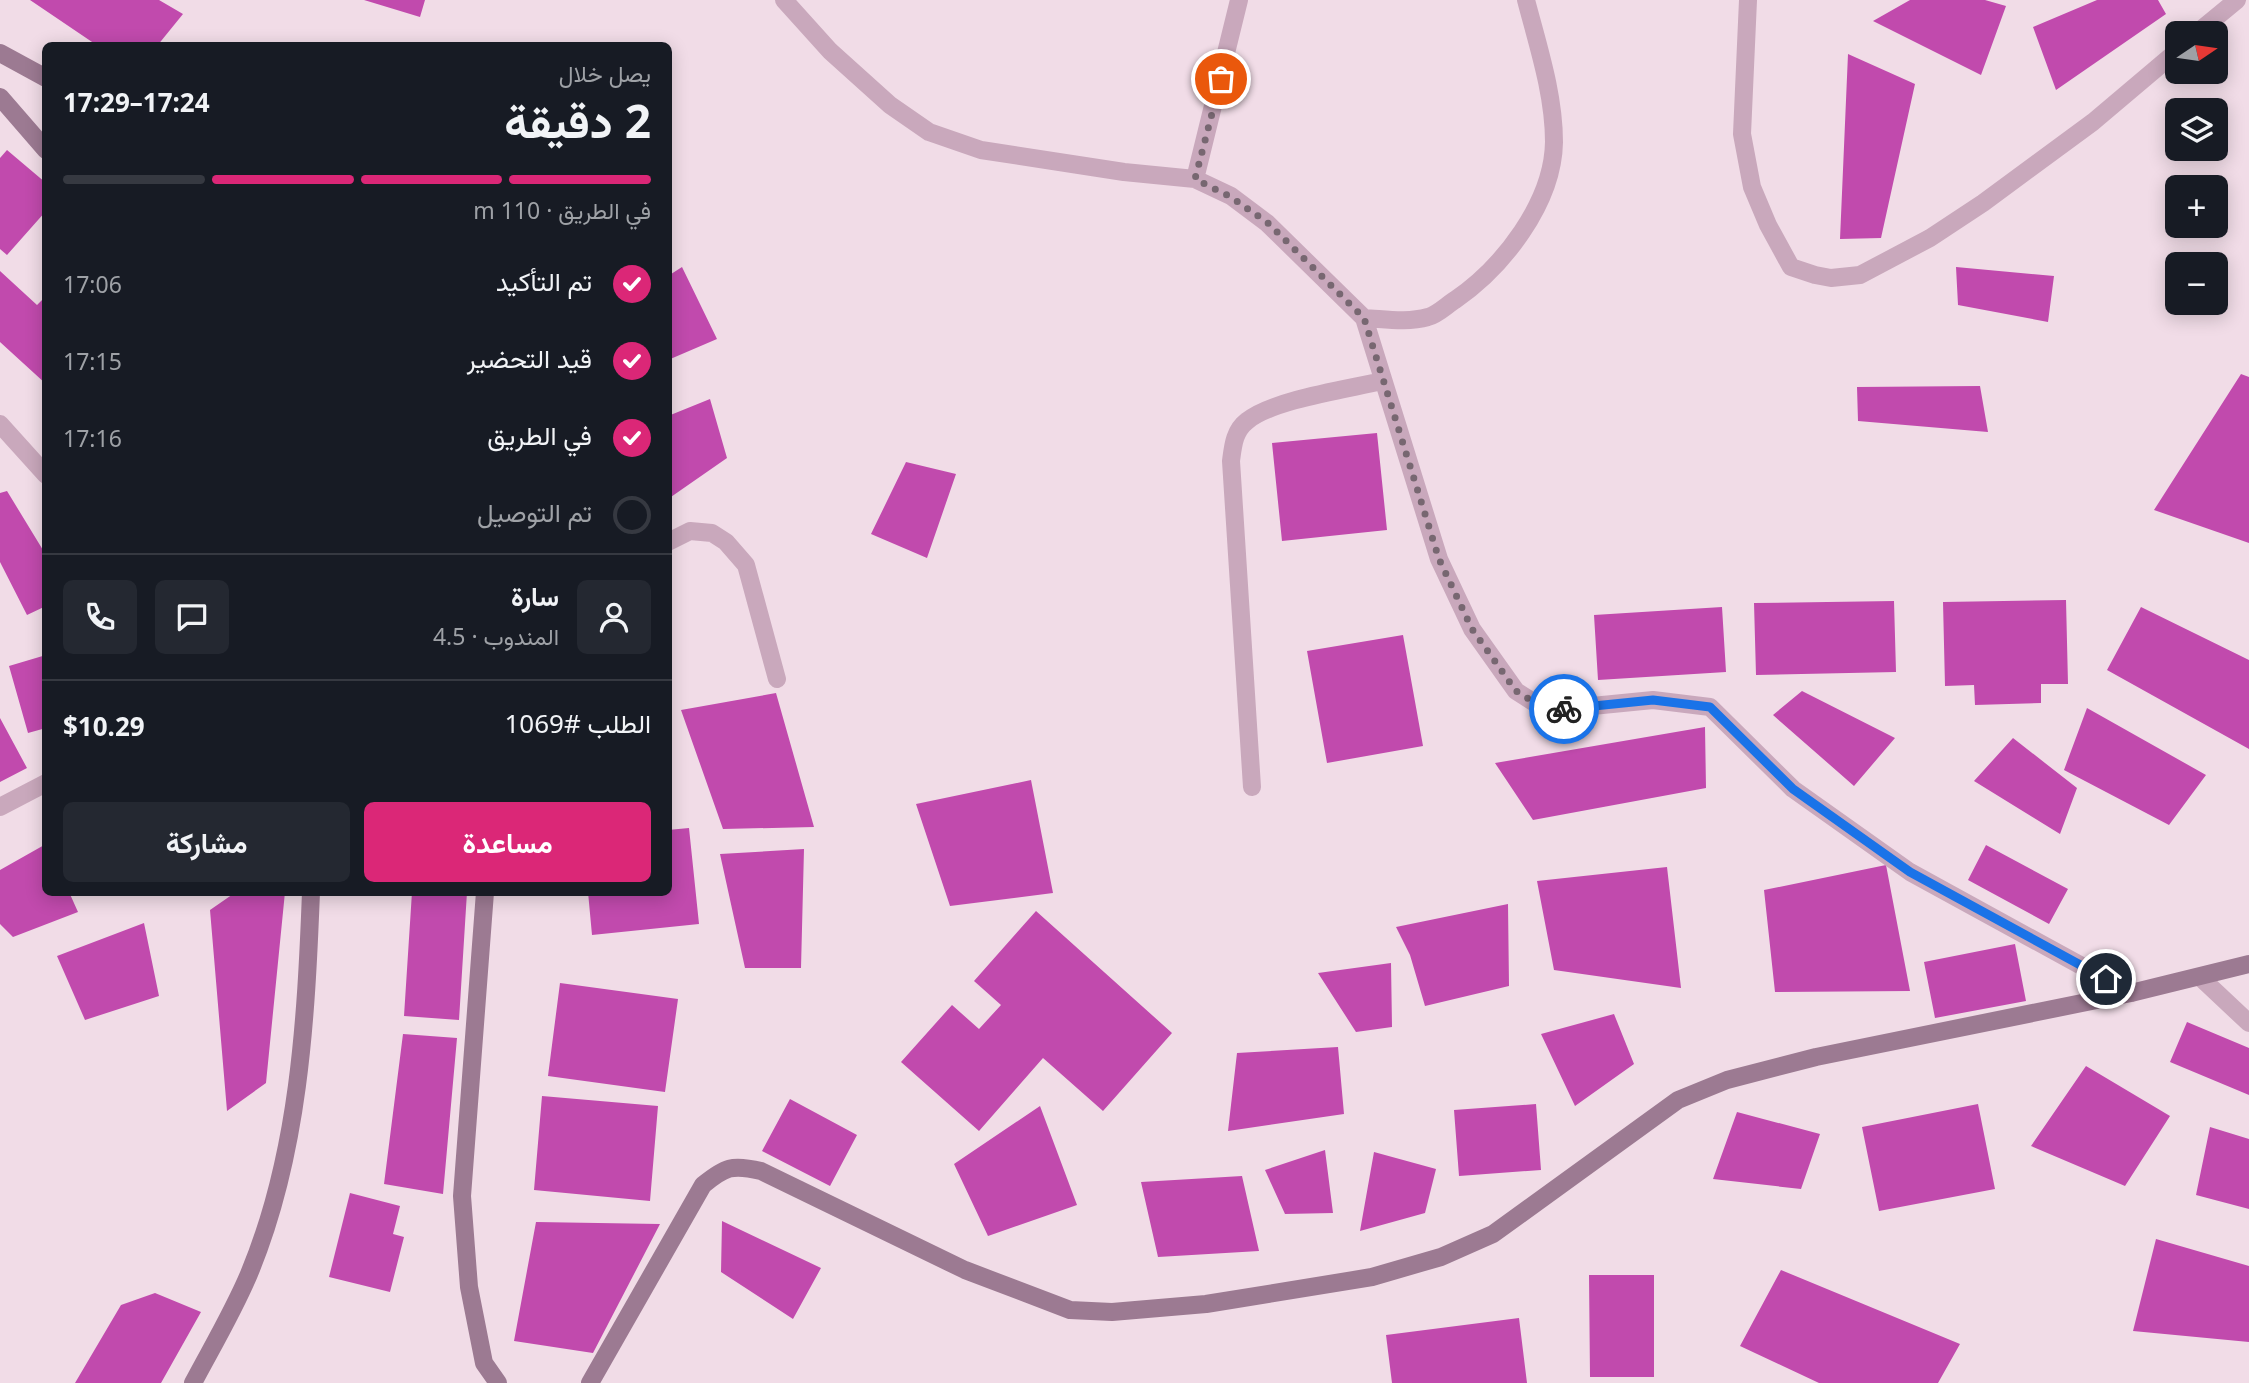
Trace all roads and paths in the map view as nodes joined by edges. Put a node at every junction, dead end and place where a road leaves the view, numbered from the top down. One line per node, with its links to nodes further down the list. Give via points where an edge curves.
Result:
1 (784, 0): 12 (street, via 830,51 890,105 929,132 981,150)
2 (1239, 0): 12 (street)
3 (1526, 0): 13 (street, via 1547,77 1554,142 1549,179 1538,206 1476,286 1430,317)
4 (1748, 0): 8 (street, via 1742,134 1752,187 1791,267 1831,278 1860,275 1930,238 2094,122)
5 (2237, 0): 6 (street)
6 (2212, 21)
7 (0, 53): 9 (street)
8 (2165, 61)
9 (42, 76)
10 (0, 97): 11 (street)
11 (42, 145)
12 (1195, 179): 13 (street, via 1268,223)
13 (1364, 318): 14 (street)
14 (1382, 381): 20 (street, via 1276,406 1246,421 1234,437 1231,461); 26 (street, via 1439,559 1472,629 1516,691 1538,705 1562,709 1653,700 1710,707 1793,789 1910,872)
15 (0, 424): 16 (street)
16 (42, 471)
17 (672, 539): 18 (street, via 690,531 712,533 746,565)
18 (777, 679)
19 (42, 785): 21 (street)
20 (1252, 787)
21 (0, 807)
22 (312, 896): 28 (street, via 302,1050 275,1196 249,1273)
23 (485, 896): 29 (street, via 462,1196 469,1287 484,1363)
24 (2249, 964): 25 (street)
25 (2200, 976): 26 (street); 27 (street)
26 (2131, 993): 30 (street, via 1816,1057 1727,1080 1678,1100 1493,1234 1441,1257 1372,1277 1206,1304 1112,1312 1070,1310 965,1270 761,1171 722,1169 703,1185)
27 (2249, 1023)
28 (193, 1383)
29 (498, 1383)
30 (590, 1383)

